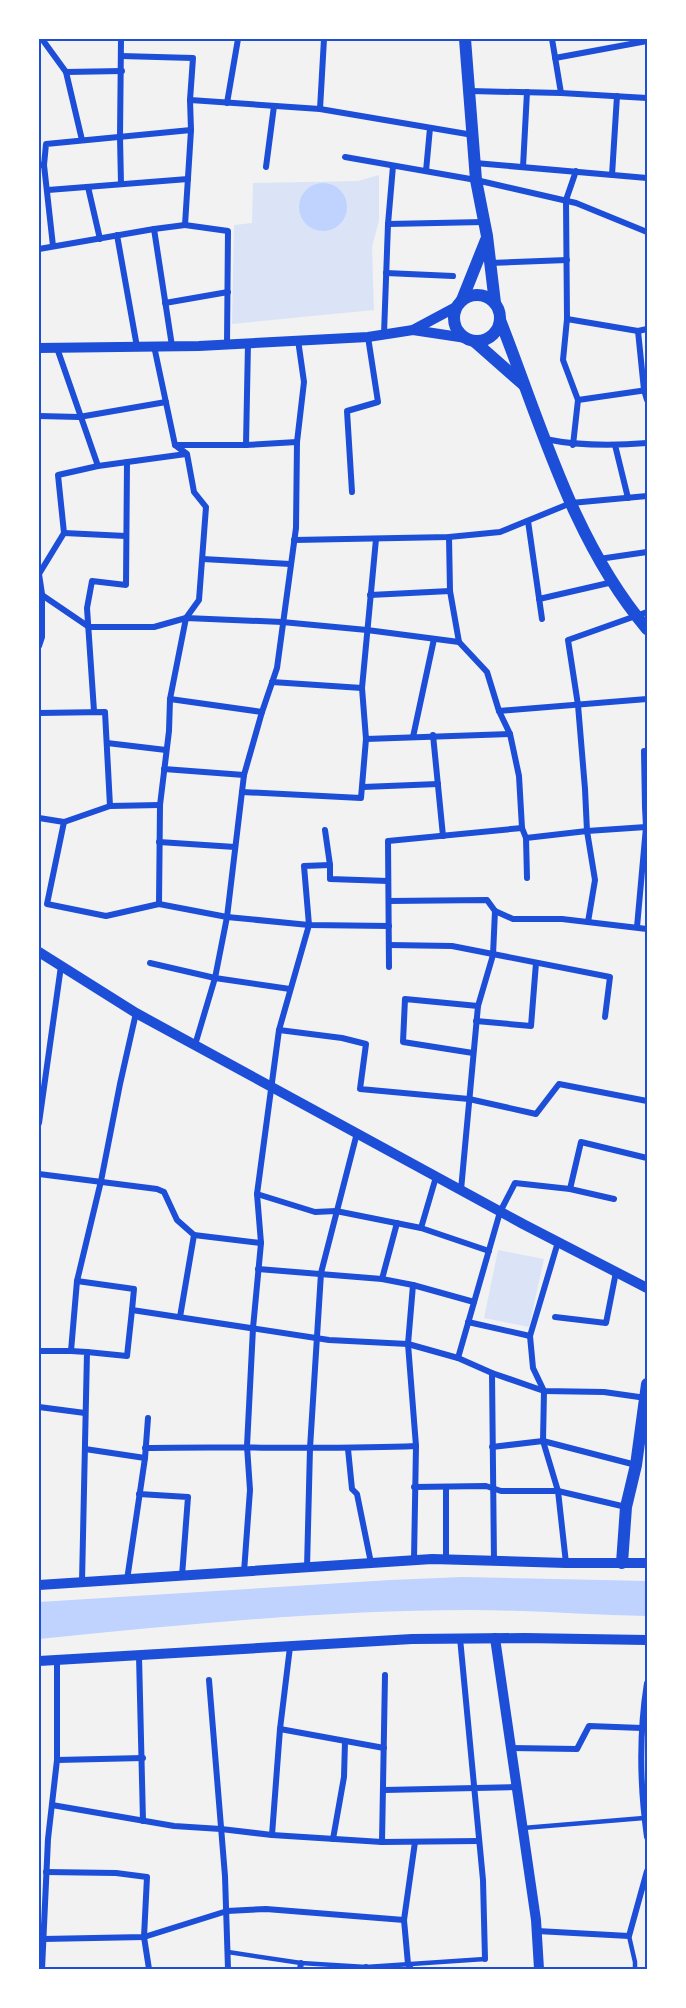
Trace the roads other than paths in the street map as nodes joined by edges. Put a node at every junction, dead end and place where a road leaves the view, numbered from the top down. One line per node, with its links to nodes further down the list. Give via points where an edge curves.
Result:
1 (42, 39): 11 (street)
2 (121, 39): 8 (street)
3 (238, 39): 18 (street)
4 (324, 39): 20 (street)
5 (465, 39): 12 (main road)
6 (552, 39): 9 (street)
7 (647, 41): 9 (street)
8 (121, 56): 10 (street); 17 (street, via 193,58)
9 (555, 58): 14 (street)
10 (122, 71): 11 (street); 24 (street)
11 (66, 72): 25 (street)
12 (469, 91): 13 (street); 23 (main road)
13 (527, 92): 14 (street); 31 (street)
14 (561, 93): 15 (street)
15 (617, 96): 16 (street); 34 (street)
16 (647, 98)
17 (190, 100): 18 (street); 22 (street)
18 (227, 103): 19 (street)
19 (274, 106): 20 (street); 29 (street)
20 (320, 109): 21 (street)
21 (430, 128): 23 (street); 32 (street)
22 (191, 130): 24 (street); 36 (street)
23 (473, 135): 27 (main road)
24 (120, 137): 25 (street); 38 (street)
25 (82, 140): 28 (street, via 46,144)
26 (345, 157): 30 (street)
27 (475, 163): 31 (street); 37 (main road)
28 (42, 165): 40 (street)
29 (266, 166)
30 (393, 166): 32 (street); 43 (street)
31 (523, 166): 33 (street)
32 (426, 171): 37 (street)
33 (576, 171): 34 (street); 41 (street)
34 (612, 175): 35 (street)
35 (647, 178)
36 (188, 179): 38 (street); 44 (street)
37 (476, 180): 41 (street); 42 (main road)
38 (122, 184): 39 (street)
39 (88, 187): 40 (street); 49 (street)
40 (48, 190): 50 (street)
41 (566, 200): 46 (street); 52 (street)
42 (484, 222): 43 (street); 48 (main road)
43 (388, 224): 54 (street)
44 (185, 225): 45 (street); 56 (street, via 228,231)
45 (154, 228): 47 (street); 57 (street)
46 (647, 232)
47 (117, 236): 49 (street); 71 (street)
48 (487, 236): 53 (main road); 58 (main road)
49 (100, 239): 50 (street)
50 (53, 246): 51 (street)
51 (39, 249)
52 (567, 260): 53 (street); 60 (street)
53 (490, 262): 59 (main road)
54 (386, 273): 55 (street); 65 (street)
55 (453, 276)
56 (228, 292): 57 (street); 70 (street)
57 (165, 303): 73 (street)
58 (459, 303): 59 (main road, via 479,295); 62 (street); 68 (main road, via 454,324)
59 (495, 303): 61 (main road)
60 (567, 319): 64 (street); 78 (street, via 563,360)
61 (500, 320): 68 (main road, via 491,336); 76 (main road)
62 (413, 330): 65 (street); 68 (street)
63 (647, 330): 64 (street)
64 (638, 331): 77 (street)
65 (384, 334): 66 (street)
66 (368, 337): 67 (street); 93 (street, via 378,402 347,411)
67 (298, 340): 69 (street); 84 (street, via 304,382)
68 (470, 340): 76 (main road)
69 (248, 343): 70 (street); 87 (street)
70 (227, 344): 73 (street)
71 (137, 346): 72 (street); 75 (street)
72 (154, 346): 73 (street); 80 (street)
73 (172, 346)
74 (39, 348): 75 (street)
75 (57, 348): 82 (street)
76 (527, 388): 83 (main road)
77 (646, 390): 78 (street); 79 (street)
78 (578, 400): 88 (street)
79 (647, 400)
80 (166, 402): 82 (street); 86 (street)
81 (39, 416): 82 (street)
82 (79, 417): 92 (street)
83 (544, 439): 88 (street); 96 (main road)
84 (297, 442): 87 (street); 102 (street)
85 (647, 443): 89 (street)
86 (175, 445): 87 (street); 90 (street)
87 (246, 445)
88 (573, 445): 89 (street)
89 (615, 445): 95 (street)
90 (187, 454): 91 (street); 104 (street, via 194,492 206,507)
91 (127, 462): 92 (street); 99 (street)
92 (98, 466): 98 (street, via 58,475)
93 (352, 492)
94 (647, 495): 95 (street)
95 (628, 498): 96 (street)
96 (571, 503): 97 (street); 105 (main road)
97 (528, 521): 100 (street, via 500,532); 111 (street)
98 (64, 533): 99 (street); 109 (street, via 39,574)
99 (126, 536): 116 (street, via 126,585 92,581)
100 (449, 537): 101 (street); 108 (street)
101 (376, 539): 102 (street); 110 (street)
102 (294, 540): 106 (street)
103 (647, 552): 105 (street)
104 (203, 559): 106 (street); 113 (street, via 199,600)
105 (599, 559): 107 (main road)
106 (290, 564): 115 (street)
107 (614, 582): 111 (street); 112 (main road)
108 (450, 591): 110 (street); 120 (street)
109 (40, 594): 116 (street); 121 (street)
110 (370, 595): 118 (street)
111 (539, 599): 114 (street)
112 (641, 614): 117 (main road); 126 (street, via 568,640)
113 (186, 618): 115 (street); 116 (street, via 154,627); 124 (street)
114 (542, 620)
115 (282, 622): 118 (street); 122 (street)
116 (88, 627): 127 (street)
117 (647, 629)
118 (367, 630): 119 (street); 123 (street)
119 (434, 639): 120 (street); 133 (street)
120 (459, 642): 128 (street, via 487,672)
121 (39, 646)
122 (272, 682): 123 (street); 129 (street)
123 (362, 688): 134 (street)
124 (170, 699): 129 (street); 136 (street)
125 (647, 699): 126 (street)
126 (578, 705): 128 (street); 152 (street)
127 (94, 711): 130 (street); 135 (street, via 105,712)
128 (499, 711): 131 (street)
129 (262, 712): 140 (street)
130 (39, 713)
131 (510, 734): 132 (street); 150 (street, via 519,776)
132 (433, 735): 133 (street); 141 (street)
133 (413, 737): 134 (street)
134 (366, 739): 142 (street)
135 (107, 743): 136 (street); 144 (street)
136 (166, 750): 139 (street)
137 (644, 751): 138 (street)
138 (646, 766): 146 (street)
139 (164, 770): 140 (street); 145 (street)
140 (244, 776): 143 (street)
141 (438, 784): 142 (street); 153 (street)
142 (363, 787): 143 (street, via 361,798)
143 (242, 792): 156 (street)
144 (110, 806): 145 (street); 148 (street)
145 (160, 806): 155 (street)
146 (646, 807): 149 (street)
147 (39, 818): 148 (street)
148 (64, 822): 163 (street, via 47,904 106,916)
149 (646, 827): 152 (street); 157 (street)
150 (522, 828): 153 (street); 154 (street)
151 (325, 830): 158 (street)
152 (587, 831): 154 (street); 166 (street, via 595,880)
153 (442, 836): 160 (street, via 388,841)
154 (526, 838): 159 (street)
155 (159, 842): 156 (street); 163 (street)
156 (235, 847): 165 (street)
157 (646, 852): 162 (street)
158 (330, 865): 160 (street, via 330,879); 167 (street, via 304,866)
159 (527, 878)
160 (388, 881): 161 (street)
161 (389, 901): 164 (street, via 487,900); 168 (street)
162 (643, 901): 169 (street)
163 (159, 904): 165 (street)
164 (495, 911): 166 (street, via 513,918); 173 (street)
165 (227, 917): 167 (street); 178 (street)
166 (588, 922): 169 (street)
167 (309, 925): 168 (street); 179 (street)
168 (389, 926): 171 (street)
169 (637, 927): 170 (street)
170 (647, 929)
171 (389, 945): 173 (street, via 452,946); 177 (street)
172 (39, 951): 176 (street)
173 (493, 955): 175 (street); 180 (street)
174 (150, 963): 178 (street)
175 (536, 963): 182 (street, via 610,977); 183 (street, via 531,1026)
176 (61, 965): 181 (street); 190 (street)
177 (389, 967)
178 (215, 978): 179 (street); 185 (street)
179 (290, 989): 184 (street)
180 (478, 1006): 183 (street); 186 (street, via 405,999 402,1042)
181 (136, 1013): 185 (street); 195 (street)
182 (605, 1017)
183 (476, 1021): 186 (street)
184 (279, 1030): 187 (street); 188 (street, via 366,1044 360,1089)
185 (195, 1045): 187 (street)
186 (473, 1053): 188 (street)
187 (272, 1086): 191 (street); 198 (street)
188 (469, 1099): 189 (street, via 536,1114 559,1084); 197 (street)
189 (647, 1101)
190 (39, 1123)
191 (357, 1133): 194 (street); 200 (street)
192 (647, 1158): 196 (street, via 581,1142)
193 (39, 1174): 195 (street)
194 (436, 1177): 197 (street); 203 (street)
195 (101, 1181): 204 (street, via 164,1192 177,1220); 212 (street)
196 (570, 1189): 199 (street); 201 (street, via 515,1183)
197 (461, 1190): 201 (street)
198 (257, 1194): 200 (street, via 315,1212); 206 (street)
199 (614, 1199)
200 (336, 1211): 202 (street); 210 (street)
201 (500, 1212): 205 (street); 207 (street)
202 (397, 1223): 203 (street); 211 (street)
203 (421, 1228): 207 (street)
204 (194, 1235): 206 (street); 217 (street)
205 (558, 1242): 209 (street); 221 (street)
206 (261, 1243): 208 (street)
207 (489, 1251): 215 (street)
208 (258, 1269): 210 (street); 220 (street)
209 (616, 1272): 214 (street); 218 (street, via 606,1323)
210 (321, 1273): 211 (street); 222 (street)
211 (382, 1279): 213 (street)
212 (77, 1281): 216 (street, via 134,1289); 225 (street)
213 (413, 1285): 215 (street); 223 (street)
214 (647, 1288)
215 (474, 1302): 219 (street)
216 (132, 1310): 217 (street); 226 (street, via 127,1356)
217 (180, 1317): 220 (street)
218 (555, 1317)
219 (468, 1322): 221 (street); 227 (street)
220 (253, 1328): 222 (street); 237 (street)
221 (530, 1336): 230 (street, via 533,1368)
222 (318, 1338): 223 (street); 241 (street)
223 (408, 1344): 227 (street); 238 (street)
224 (39, 1351): 225 (street)
225 (71, 1351): 226 (street)
226 (87, 1352): 233 (street)
227 (458, 1358): 228 (street)
228 (492, 1373): 230 (street); 239 (street)
229 (647, 1384): 231 (main road)
230 (544, 1391): 231 (street, via 604,1392); 236 (street)
231 (646, 1398): 235 (main road)
232 (39, 1407): 233 (street)
233 (85, 1413): 242 (street)
234 (148, 1418): 240 (street)
235 (643, 1439): 245 (main road)
236 (543, 1440): 239 (street); 245 (street); 249 (street)
237 (247, 1446): 240 (street); 241 (street); 260 (street, via 250,1490)
238 (416, 1446): 243 (street); 246 (street)
239 (492, 1447): 248 (street)
240 (145, 1448): 244 (street)
241 (310, 1448): 243 (street); 259 (street)
242 (84, 1449): 244 (street); 263 (street)
243 (348, 1449): 255 (street, via 352,1489 357,1494)
244 (145, 1458): 250 (street)
245 (636, 1465): 251 (main road)
246 (414, 1487): 247 (street); 252 (street)
247 (446, 1487): 248 (street); 253 (street)
248 (493, 1488): 249 (street); 254 (street)
249 (558, 1491): 251 (street); 256 (street)
250 (140, 1494): 261 (street, via 188,1497); 262 (street)
251 (626, 1507): 257 (main road)
252 (414, 1560): 253 (street); 255 (street)
253 (446, 1560): 254 (street)
254 (494, 1562): 256 (street)
255 (371, 1563): 259 (street)
256 (566, 1563): 257 (street)
257 (622, 1563): 258 (street)
258 (647, 1563)
259 (307, 1568): 260 (street)
260 (244, 1572): 261 (street)
261 (182, 1576): 262 (street)
262 (127, 1580): 263 (street)
263 (82, 1582): 264 (street)
264 (39, 1585)
265 (460, 1638): 266 (street); 268 (street); 283 (street)
266 (495, 1638): 267 (street); 279 (street)
267 (647, 1640)
268 (290, 1647): 269 (street); 276 (street)
269 (139, 1656): 270 (street); 280 (street)
270 (57, 1660): 271 (street); 281 (street)
271 (39, 1661)
272 (386, 1675): 278 (street)
273 (209, 1680): 289 (street)
274 (647, 1683): 275 (street)
275 (642, 1728): 279 (street, via 590,1726 577,1749); 286 (street)
276 (280, 1729): 277 (street); 290 (street)
277 (345, 1742): 278 (street); 292 (street, via 344,1777)
278 (384, 1748): 284 (street)
279 (512, 1748): 282 (street)
280 (143, 1758): 281 (street); 287 (street)
281 (57, 1760): 285 (street)
282 (517, 1787): 283 (street); 288 (street)
283 (474, 1788): 284 (street); 293 (street)
284 (384, 1790): 294 (street)
285 (52, 1805): 287 (street); 297 (street)
286 (644, 1818): 288 (lane); 291 (street)
287 (142, 1821): 289 (street)
288 (523, 1828): 300 (street)
289 (221, 1829): 290 (street); 298 (street)
290 (272, 1835): 292 (street)
291 (647, 1837)
292 (333, 1839): 294 (street)
293 (479, 1841): 295 (street); 305 (street, via 485,1906)
294 (382, 1842): 295 (street)
295 (415, 1842): 299 (street)
296 (647, 1871): 301 (street)
297 (46, 1872): 302 (street, via 147,1877); 303 (street)
298 (227, 1911): 299 (street, via 267,1909); 302 (street); 304 (street)
299 (404, 1920): 307 (street)
300 (537, 1931): 301 (street); 312 (street)
301 (629, 1936): 313 (lane)
302 (144, 1937): 303 (street); 310 (street)
303 (43, 1939): 309 (street)
304 (228, 1952): 306 (lane); 311 (street)
305 (484, 1959): 307 (lane)
306 (300, 1966): 308 (lane)
307 (410, 1967): 308 (lane)
308 (366, 1968)
309 (42, 1969)
310 (149, 1969)
311 (228, 1969)
312 (539, 1969)
313 (635, 1969)

